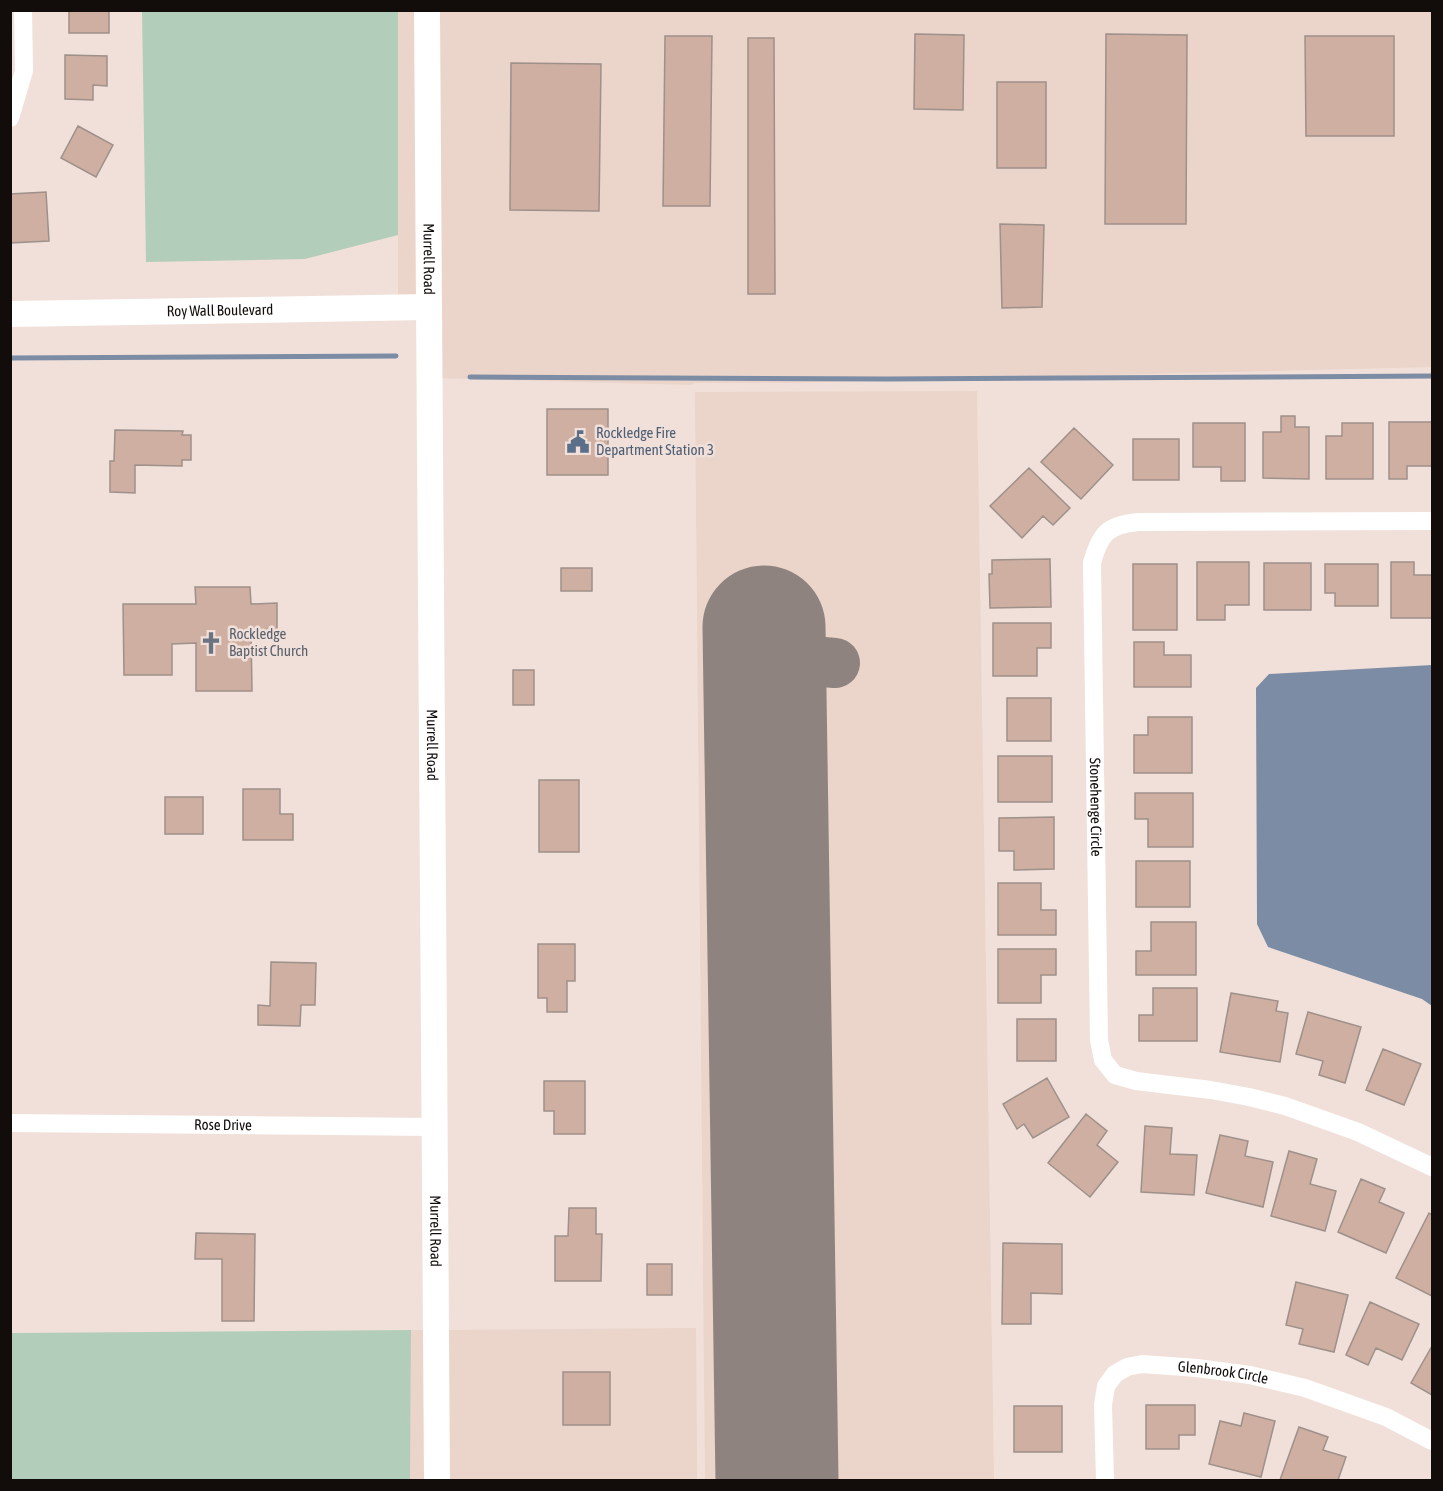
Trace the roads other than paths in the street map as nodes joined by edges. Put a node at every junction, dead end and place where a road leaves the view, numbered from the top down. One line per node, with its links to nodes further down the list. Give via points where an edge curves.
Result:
1 (23, 10): 3 (street, via 24,71)
2 (427, 10): 4 (street, Murrell Road)
3 (10, 118)
4 (428, 307): 5 (street, Roy Wall Boulevard); 8 (street, Murrell Road)
5 (10, 314)
6 (1432, 521): 9 (street, Stonehenge Circle, via 1121,524 1105,533 1092,563 1098,1040 1103,1060 1115,1076 1230,1093 1285,1106 1358,1132)
7 (10, 1123): 8 (street, Rose Drive)
8 (435, 1127): 11 (street, Murrell Road)
9 (1432, 1167)
10 (1432, 1441): 12 (street, Glenbrook Circle, via 1386,1417 1305,1388 1250,1375 1142,1364 1126,1367 1106,1386)
11 (436, 1480)
12 (1105, 1480)

